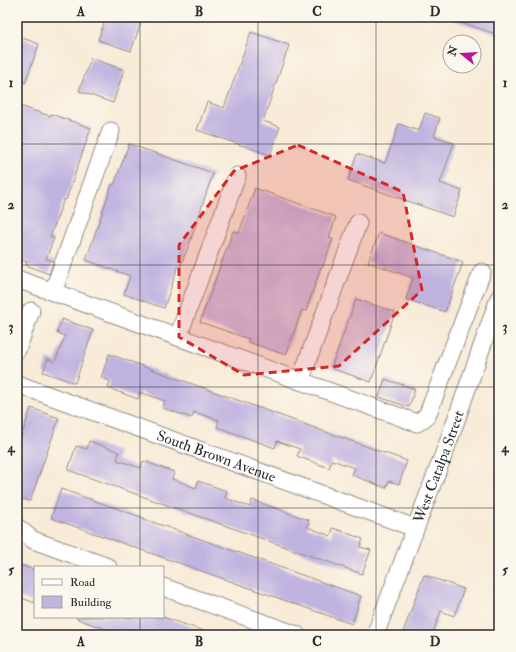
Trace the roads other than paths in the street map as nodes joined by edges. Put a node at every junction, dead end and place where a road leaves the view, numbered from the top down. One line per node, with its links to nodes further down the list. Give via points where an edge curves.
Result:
1 (111, 131): 6 (street)
2 (237, 176): 9 (street)
3 (358, 223): 11 (street)
4 (482, 272): 11 (street, via 427,416 416,423)
5 (17, 279): 6 (street)
6 (53, 292): 9 (street)
7 (499, 298): 14 (street, West Catalpa Street)
8 (31, 311): 10 (street)
9 (178, 337): 11 (street)
10 (17, 350)
11 (300, 381)
12 (17, 384): 14 (street, South Brown Avenue)
13 (17, 527): 15 (street, via 33,540)
14 (415, 528): 18 (street, West Catalpa Street)
15 (105, 566)
16 (164, 587): 17 (street)
17 (297, 635)
18 (375, 635)

